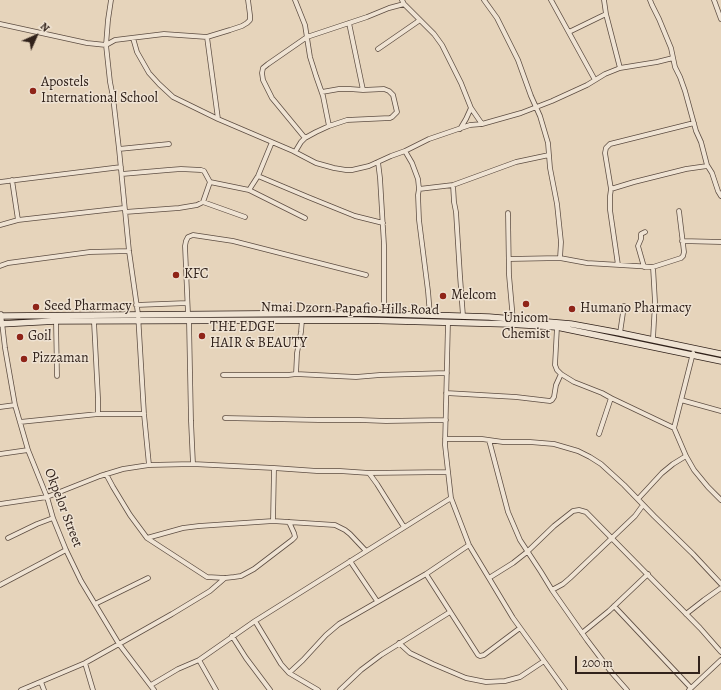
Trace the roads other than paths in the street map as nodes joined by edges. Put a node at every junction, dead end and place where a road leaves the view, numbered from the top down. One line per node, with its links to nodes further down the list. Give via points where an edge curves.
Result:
1 (111, 0): 19 (street)
2 (248, 0): 16 (street, via 250,20 247,23)
3 (295, 0): 17 (street)
4 (484, 0): 26 (street, via 497,18 518,60)
5 (551, 0): 15 (street)
6 (604, 0): 10 (street)
7 (650, 0): 21 (street, via 661,22)
8 (714, 0): 11 (street)
9 (403, 2): 12 (street); 13 (street)
10 (606, 14): 15 (street); 22 (street)
11 (721, 19)
12 (420, 20): 20 (street); 27 (street, via 442,45)
13 (349, 23): 17 (street); 24 (street)
14 (0, 24): 19 (street, via 87,43)
15 (569, 32): 23 (street)
16 (207, 37): 18 (street, via 164,34); 28 (street)
17 (307, 37): 25 (street, via 310,57); 33 (street, via 263,68 262,73 272,98)
18 (133, 38): 19 (street); 28 (street, via 137,52 155,81 174,97)
19 (106, 44): 36 (street)
20 (378, 49)
21 (673, 58): 22 (street); 29 (street)
22 (620, 68): 23 (street)
23 (595, 80): 26 (street)
24 (363, 90): 25 (street, via 339,89); 31 (street, via 389,91 393,95 397,112 390,118 347,120)
25 (322, 92): 31 (street)
26 (536, 107): 30 (street); 39 (street, via 548,143)
27 (471, 108): 30 (street); 32 (street)
28 (218, 119): 34 (street)
29 (694, 122): 41 (street); 51 (street, via 610,144 605,153)
30 (482, 124): 32 (street, via 470,125)
31 (329, 126): 33 (street)
32 (459, 130): 37 (street, via 429,139)
33 (306, 138): 38 (street)
34 (272, 142): 38 (street); 44 (street)
35 (169, 144): 36 (street)
36 (119, 149): 42 (street)
37 (405, 151): 40 (street); 49 (street, via 416,171)
38 (295, 152): 40 (street, via 316,163 346,170)
39 (549, 155): 48 (street, via 516,162); 66 (street, via 562,242)
40 (378, 162): 60 (street)
41 (707, 166): 51 (street, via 686,169); 52 (street)
42 (121, 167): 43 (street); 45 (street)
43 (122, 174): 47 (street, via 174,169 201,170); 54 (street)
44 (258, 176): 50 (street); 60 (street, via 308,198)
45 (12, 180): 46 (street); 59 (street)
46 (0, 182)
47 (210, 182): 50 (street); 53 (street)
48 (453, 185): 49 (street); 81 (street)
49 (419, 189): 80 (street, via 419,220)
50 (249, 190): 58 (street)
51 (611, 190): 69 (street, via 610,210)
52 (721, 196)
53 (203, 202): 54 (street, via 179,208); 57 (street)
54 (125, 210): 59 (street); 65 (street)
55 (679, 211): 63 (street)
56 (508, 213): 67 (street)
57 (245, 217)
58 (305, 218)
59 (18, 220): 61 (street)
60 (383, 224): 78 (street)
61 (0, 225)
62 (645, 232): 70 (street, via 641,234 638,246)
63 (682, 241): 64 (street); 71 (street, via 684,252 681,258)
64 (721, 242)
65 (129, 251): 68 (street, via 90,252); 74 (street)
66 (560, 258): 67 (street); 69 (street)
67 (509, 259): 86 (street)
68 (0, 266)
69 (618, 266): 70 (street)
70 (644, 267): 71 (street)
71 (653, 267): 92 (street)
72 (366, 275): 73 (street, via 233,241 193,236 188,237 185,246)
73 (188, 303): 74 (street); 77 (street)
74 (136, 305): 76 (street)
75 (624, 306): 91 (street)
76 (138, 314): 77 (street, Nmai Dzorn Papafio Hills Road); 79 (street, Nmai Dzorn Papafio Hills Road); 84 (street)
77 (188, 314): 78 (street, Nmai Dzorn Papafio Hills Road)
78 (384, 314): 80 (street, Nmai Dzorn Papafio Hills Road)
79 (0, 315): 89 (street, Okpelor Street)
80 (430, 315): 81 (street, Nmai Dzorn Papafio Hills Road)
81 (463, 316): 86 (street, Nmai Dzorn Papafio Hills Road)
82 (302, 320): 85 (street, Nmai Dzorn Papafio Hills Road); 88 (street, Nmai Dzorn Papafio Hills Road); 98 (street)
83 (56, 321): 87 (street, Nmai Dzorn Papafio Hills Road); 89 (street, Nmai Dzorn Papafio Hills Road); 100 (street)
84 (138, 321): 85 (street, Nmai Dzorn Papafio Hills Road); 87 (street, Nmai Dzorn Papafio Hills Road); 108 (street)
85 (189, 321): 119 (street)
86 (513, 321): 88 (street, Nmai Dzorn Papafio Hills Road, via 467,324); 90 (street, Nmai Dzorn Papafio Hills Road); 91 (street, Nmai Dzorn Papafio Hills Road, via 571,324)
87 (94, 322): 107 (street)
88 (448, 322): 96 (street)
89 (1, 324): 104 (street, Okpelor Street)
90 (558, 327): 93 (street, Nmai Dzorn Papafio Hills Road); 99 (street, via 555,365)
91 (620, 333): 92 (street, Nmai Dzorn Papafio Hills Road)
92 (653, 339): 93 (street, Nmai Dzorn Papafio Hills Road)
93 (694, 352): 94 (street, Nmai Dzorn Papafio Hills Road); 95 (street, Nmai Dzorn Papafio Hills Road); 103 (street)
94 (721, 354)
95 (721, 361)
96 (447, 373): 98 (street, via 356,377); 101 (street)
97 (223, 374): 98 (street)
98 (296, 374)
99 (561, 374): 101 (street, via 554,397 550,401); 102 (street)
100 (57, 376)
101 (446, 393): 110 (street)
102 (611, 398): 112 (street); 113 (street)
103 (681, 400): 106 (street); 112 (street)
104 (15, 405): 105 (street); 111 (street, Okpelor Street)
105 (0, 407)
106 (721, 412)
107 (98, 414): 108 (street); 111 (street)
108 (144, 414): 120 (street)
109 (225, 418): 110 (street)
110 (446, 420): 114 (street)
111 (20, 422): 116 (street, Okpelor Street)
112 (674, 428): 118 (street)
113 (599, 434)
114 (445, 439): 115 (street); 122 (street)
115 (489, 440): 127 (street, via 554,444 578,451 601,464); 141 (street, via 508,512)
116 (28, 450): 117 (street); 125 (street, Okpelor Street)
117 (0, 454)
118 (686, 456): 127 (street, via 662,473); 128 (street, via 694,470)
119 (194, 464): 120 (street); 121 (street)
120 (150, 465): 124 (street)
121 (274, 468): 123 (street); 132 (street)
122 (448, 472): 123 (street); 126 (street)
123 (369, 473): 134 (street)
124 (106, 474): 125 (street); 136 (street)
125 (47, 497): 129 (street); 131 (street, Okpelor Street)
126 (451, 498): 134 (street); 138 (street)
127 (638, 499): 130 (street)
128 (721, 500)
129 (0, 504)
130 (643, 505): 137 (street); 149 (street)
131 (53, 518): 135 (street); 139 (street, Okpelor Street)
132 (272, 521): 133 (street); 136 (street, via 183,528)
133 (289, 522): 140 (street, via 335,525 350,534); 146 (street, via 295,537 292,540 247,573)
134 (404, 527): 140 (street)
135 (8, 538)
136 (147, 538): 146 (street, via 207,577)
137 (612, 538): 141 (street, via 586,512 579,510 573,511 561,520); 144 (street); 151 (street, via 570,578)
138 (469, 545): 143 (street); 147 (street)
139 (66, 550): 148 (street); 153 (street, Okpelor Street)
140 (366, 551): 142 (street)
141 (527, 552): 147 (street); 151 (street)
142 (350, 561): 152 (street); 157 (street)
143 (426, 574): 152 (street); 155 (street)
144 (648, 574): 154 (street); 156 (street)
145 (148, 578): 153 (street)
146 (225, 578): 162 (street, via 210,591)
147 (489, 578): 158 (street)
148 (0, 584)
149 (721, 584)
150 (721, 588): 156 (street)
151 (552, 590): 159 (street)
152 (377, 602): 168 (street, via 339,624)
153 (95, 604): 162 (street, Okpelor Street)
154 (614, 606): 159 (street); 171 (street)
155 (450, 612): 158 (street, via 480,656); 161 (street)
156 (686, 614): 163 (street)
157 (255, 621): 160 (street); 168 (street)
158 (520, 628): 166 (street)
159 (582, 633): 181 (street)
160 (232, 636): 164 (street); 177 (street)
161 (399, 643): 166 (street, via 410,654 466,678 486,682 520,677); 179 (street, via 361,670)
162 (119, 644): 167 (street); 170 (street, Okpelor Street)
163 (721, 652)
164 (199, 660): 170 (street); 176 (street)
165 (721, 660): 171 (street)
166 (544, 661): 180 (street)
167 (85, 663): 169 (street); 174 (street)
168 (289, 673): 178 (street)
169 (41, 682): 172 (street); 173 (street)
170 (151, 685): 175 (street, Okpelor Street)
171 (690, 689)
172 (21, 690)
173 (44, 690)
174 (93, 690)
175 (154, 690)
176 (216, 690)
177 (270, 690)
178 (318, 690)
179 (340, 690)
180 (565, 690)
181 (627, 690)

